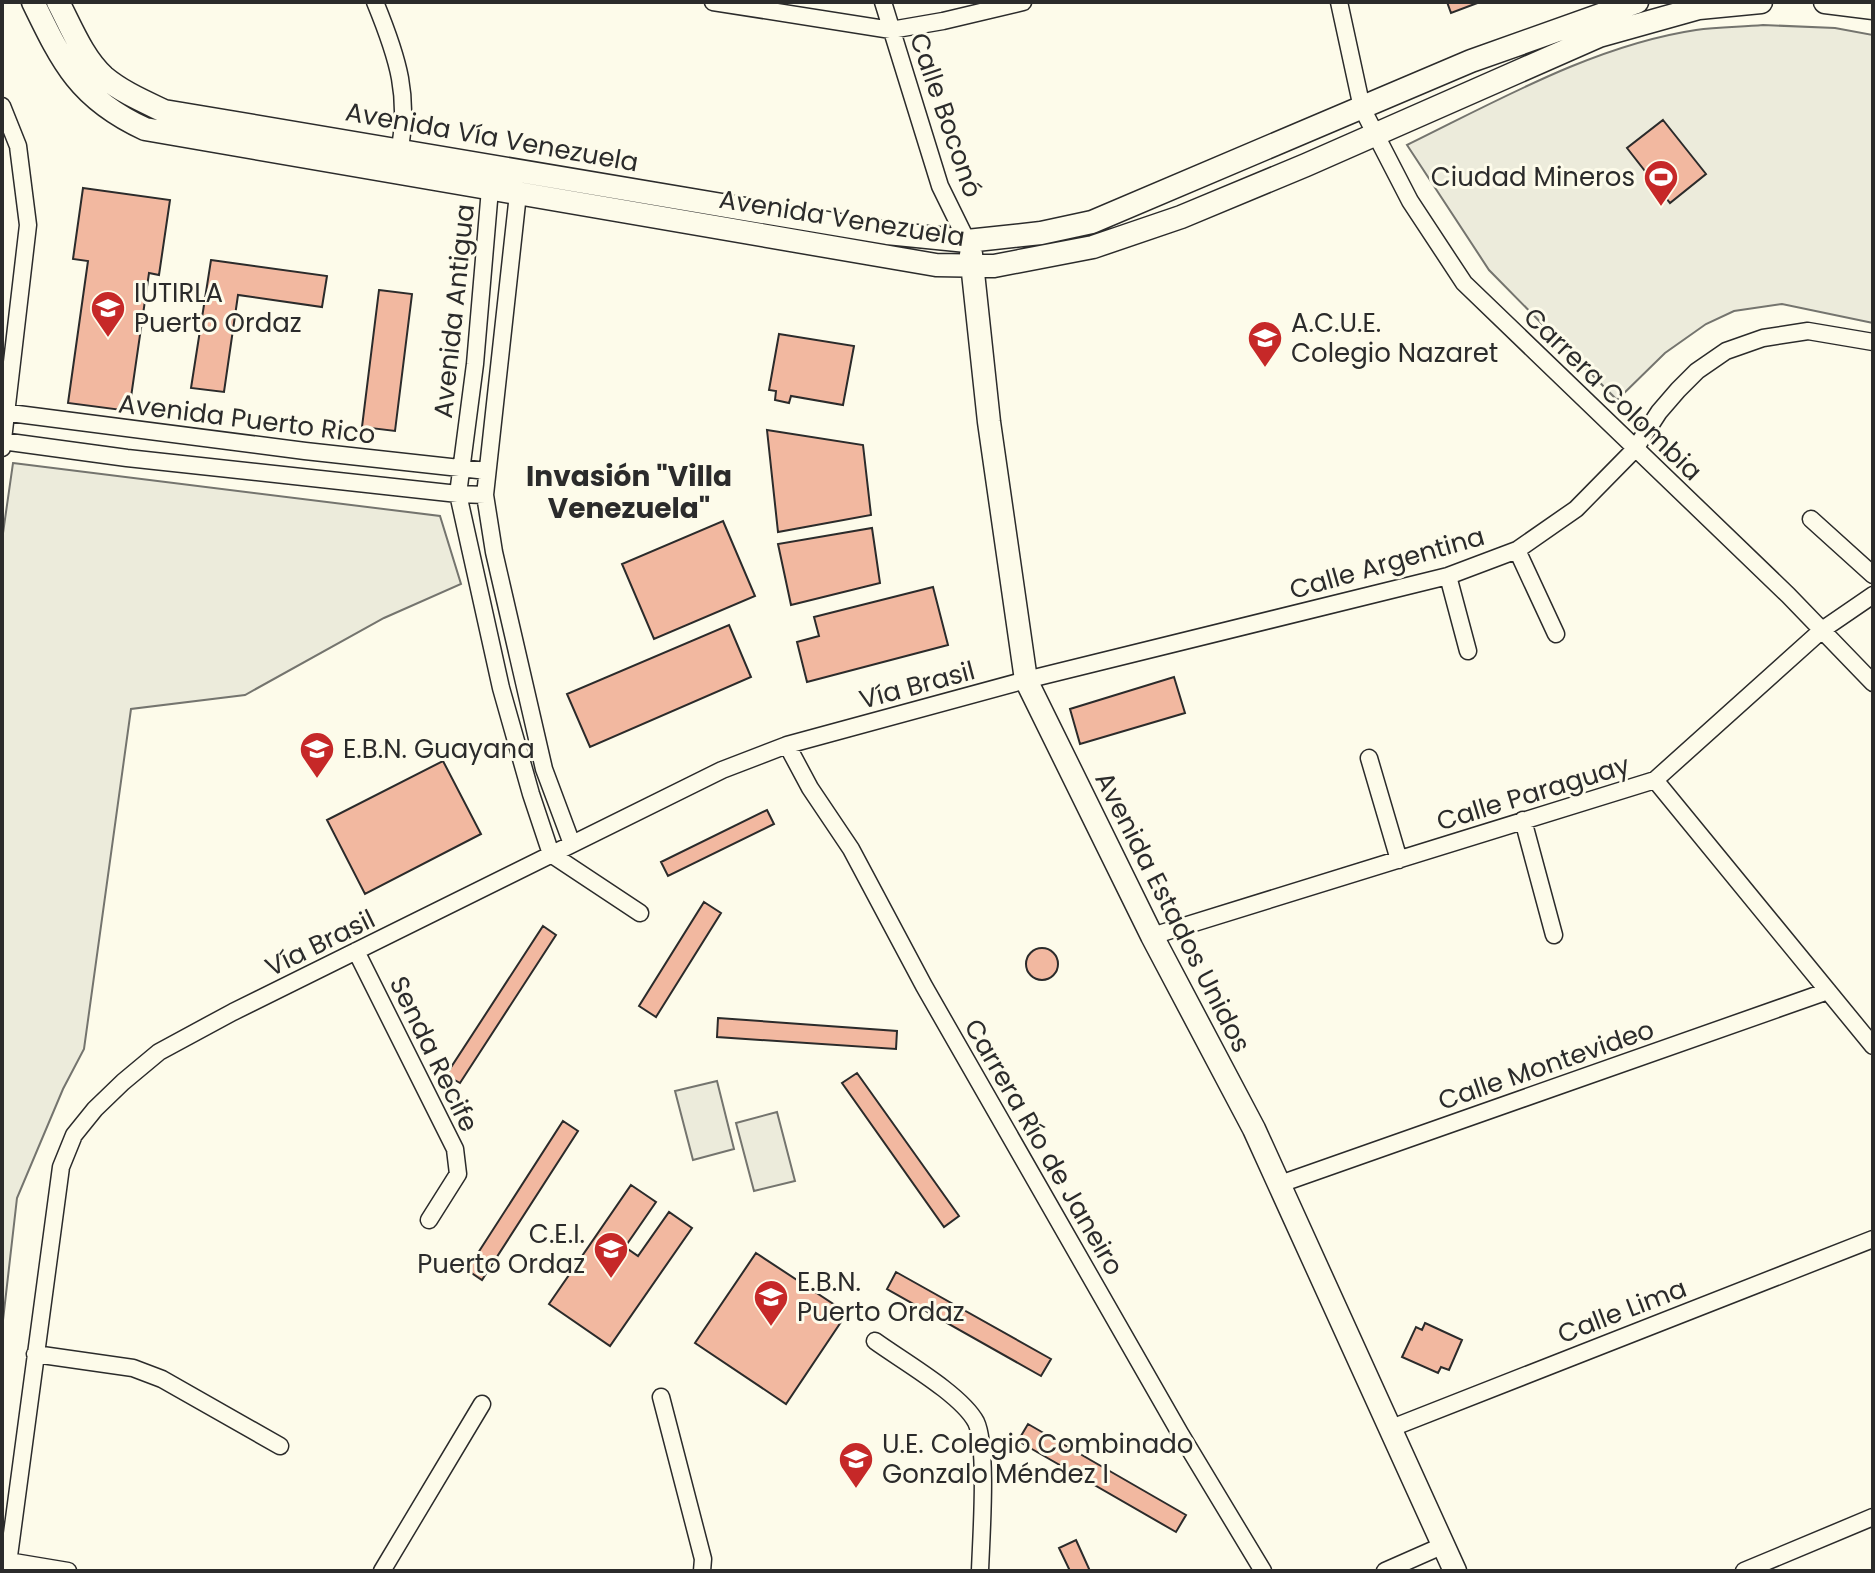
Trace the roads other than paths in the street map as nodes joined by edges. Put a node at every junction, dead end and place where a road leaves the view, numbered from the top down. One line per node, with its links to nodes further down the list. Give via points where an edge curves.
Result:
1 (33, 2): 14 (street, Avenida Venezuela, via 61,60)
2 (58, 2): 13 (street, Avenida Vía Venezuela, via 85,54)
3 (375, 2): 18 (street, via 396,53 404,114)
4 (713, 2): 12 (street)
5 (883, 2): 12 (street, Calle Boconó)
6 (1023, 2): 12 (street)
7 (1339, 2): 16 (street, Carrera Colombia)
8 (1637, 2): 16 (street, Avenida Venezuela, via 1471,61)
9 (1761, 2): 17 (street, Avenida Venezuela, via 1699,8 1599,36)
10 (1825, 2): 11 (street)
11 (1873, 8)
12 (891, 30): 22 (street, Calle Boconó, via 940,186)
13 (123, 91): 14 (street); 18 (street, Avenida Vía Venezuela, via 164,111)
14 (104, 105): 18 (street, Avenida Venezuela, via 145,129)
15 (2, 106): 25 (street, via 18,146 28,225)
16 (1362, 108): 17 (street, Carrera Colombia); 22 (street, Avenida Venezuela, via 1092,222)
17 (1377, 134): 23 (street, Avenida Venezuela, via 1181,217 1093,247); 28 (street, Carrera Colombia, via 1410,201 1464,283)
18 (398, 161): 19 (street, Avenida Vía Venezuela); 20 (street, Avenida Venezuela)
19 (509, 169): 20 (street, Avenida Antigua); 21 (street, Avenida Antigua); 22 (street, Avenida Vía Venezuela, via 887,233)
20 (490, 189): 21 (street, Avenida Venezuela); 29 (street, Avenida Antigua)
21 (518, 194): 23 (street, Avenida Venezuela, via 936,265); 30 (street, Avenida Antigua)
22 (967, 241): 23 (street, Avenida Estados Unidos)
23 (974, 267): 41 (street, Avenida Estados Unidos, via 989,422)
24 (1873, 342): 28 (street, Calle Argentina, via 1808,331 1726,351 1678,390)
25 (3, 413): 26 (street); 29 (street, Avenida Puerto Rico)
26 (2, 442): 27 (street); 31 (street, Avenida Puerto Rico)
27 (2, 448)
28 (1635, 449): 34 (street, Calle Argentina, via 1576,509); 38 (street, Carrera Colombia)
29 (461, 470): 30 (street, Avenida Puerto Rico); 31 (street, Avenida Antigua)
30 (487, 471): 32 (street, Avenida Antigua)
31 (458, 494): 32 (street, Avenida Puerto Rico); 48 (street, Avenida Antigua, via 501,688)
32 (485, 495): 47 (street, Avenida Antigua, via 544,769)
33 (1811, 519): 35 (street)
34 (1517, 550): 36 (street, Calle Argentina); 39 (street)
35 (1873, 575)
36 (1448, 576): 40 (street); 41 (street, Calle Argentina)
37 (1873, 595): 38 (street, Calle Paraguay)
38 (1822, 630): 42 (street, Carrera Colombia); 45 (street, Calle Paraguay)
39 (1556, 634)
40 (1468, 651)
41 (1026, 680): 43 (street, Vía Brasil); 52 (street, Avenida Estados Unidos)
42 (1873, 683)
43 (787, 745): 47 (street, Vía Brasil, via 722,770); 72 (street, Carrera Río de Janeiro)
44 (1369, 758): 49 (street)
45 (1655, 780): 46 (street, Calle Paraguay); 54 (street)
46 (1523, 820): 49 (street, Calle Paraguay); 51 (street)
47 (572, 844): 48 (street, Vía Brasil)
48 (551, 854): 50 (street); 53 (street, Vía Brasil)
49 (1399, 860): 52 (street, Calle Paraguay)
50 (640, 913)
51 (1554, 935)
52 (1152, 936): 56 (street, Avenida Estados Unidos)
53 (356, 951): 57 (street, Senda Recife, via 455,1149 458,1174); 60 (street, Vía Brasil, via 159,1052 74,1135 54,1201)
54 (1828, 991): 55 (street); 56 (street, Calle Montevideo)
55 (1873, 1046)
56 (1280, 1184): 63 (street, Avenida Estados Unidos)
57 (429, 1220)
58 (1873, 1239): 63 (street, Calle Lima)
59 (875, 1341): 71 (street, via 960,1402 976,1423 982,1448)
60 (35, 1354): 64 (street, via 133,1368); 67 (street, Vía Brasil)
61 (661, 1397): 70 (street)
62 (482, 1404): 69 (street)
63 (1389, 1429): 66 (street, Avenida Estados Unidos)
64 (280, 1446)
65 (1873, 1517): 74 (street)
66 (1447, 1563): 73 (street)
67 (8, 1566): 68 (street)
68 (68, 1571)
69 (382, 1571)
70 (702, 1571)
71 (980, 1571)
72 (1263, 1571)
73 (1385, 1571)
74 (1744, 1571)

